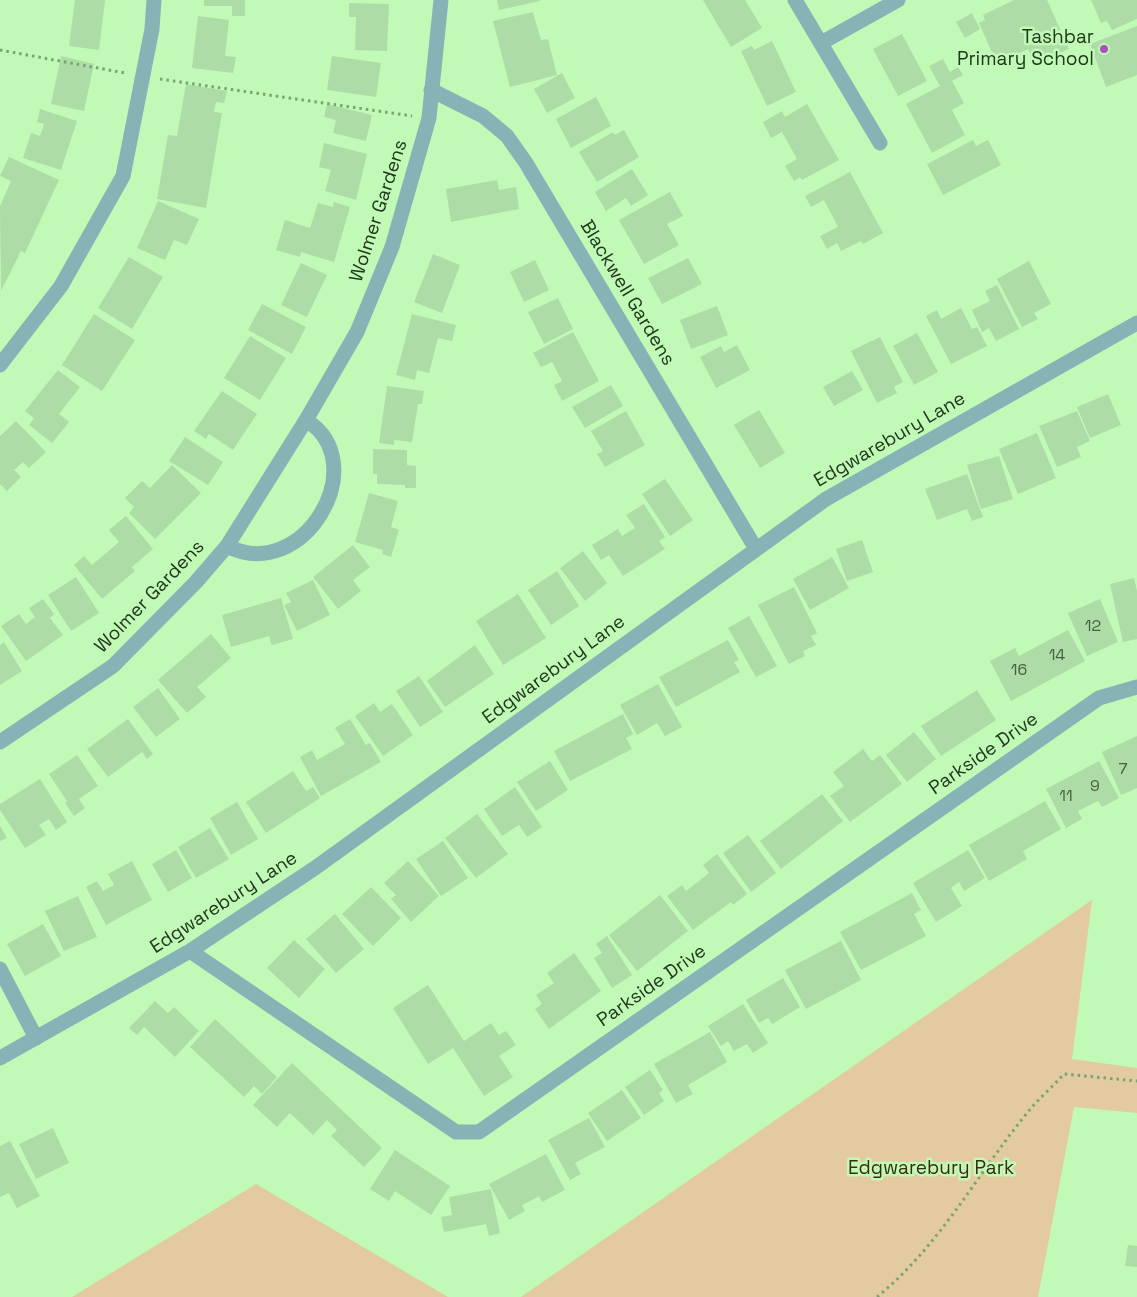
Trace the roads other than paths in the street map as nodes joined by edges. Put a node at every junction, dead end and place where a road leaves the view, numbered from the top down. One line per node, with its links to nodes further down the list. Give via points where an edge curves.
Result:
1 (154, 0): 9 (street, via 152,30 123,176 61,286)
2 (442, 0): 6 (street, Wolmer Gardens)
3 (795, 0): 5 (street)
4 (898, 0): 5 (street)
5 (821, 43): 7 (street)
6 (431, 90): 10 (street, Wolmer Gardens, via 430,118 392,247 357,332); 12 (street, Blackwell Gardens, via 483,116 507,136 517,150)
7 (880, 143)
8 (1137, 323): 12 (street, Edgwarebury Lane, via 826,499)
9 (0, 364)
10 (306, 420): 11 (street, Wolmer Gardens); 11 (street, Wolmer Gardens, via 328,440 332,454 333,473 324,512 300,538 279,551 254,555 240,553)
11 (227, 546): 14 (street, Wolmer Gardens, via 113,666)
12 (756, 549): 15 (street, Edgwarebury Lane, via 315,868)
13 (1137, 687): 15 (street, Parkside Drive, via 1099,698 478,1132 456,1132)
14 (0, 742)
15 (190, 951): 17 (street, Edgwarebury Lane)
16 (0, 969): 17 (street)
17 (36, 1038): 18 (street, Edgwarebury Lane)
18 (0, 1058)

